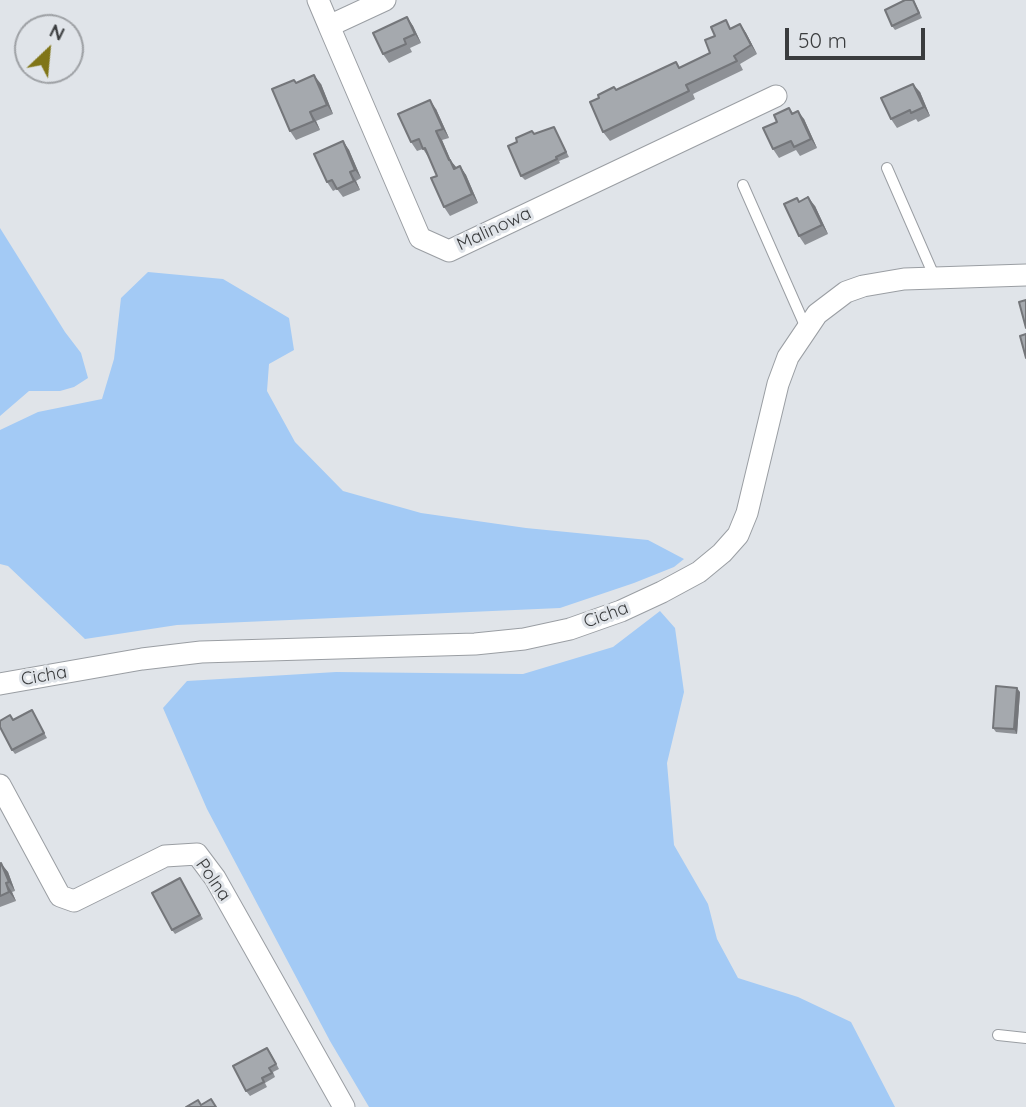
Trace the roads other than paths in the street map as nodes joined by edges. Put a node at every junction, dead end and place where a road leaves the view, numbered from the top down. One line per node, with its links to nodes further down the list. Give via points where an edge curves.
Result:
1 (318, 0): 3 (street, Malinowa)
2 (385, 0): 3 (street)
3 (329, 26): 4 (street, Malinowa, via 420,238 449,251)
4 (776, 96)
5 (887, 168): 8 (lane)
6 (743, 185): 9 (lane)
7 (1026, 275): 8 (street, Cicha)
8 (935, 278): 9 (street, Cicha, via 904,279 846,292)
9 (806, 328): 10 (street, Cicha, via 778,384 747,513 737,535 699,572 621,611 524,639 201,652)
10 (0, 684)
11 (0, 785): 14 (street, Polna, via 60,897 74,901 165,856 197,854 215,878)
12 (998, 1035): 13 (lane)
13 (1026, 1038)
14 (344, 1107)

